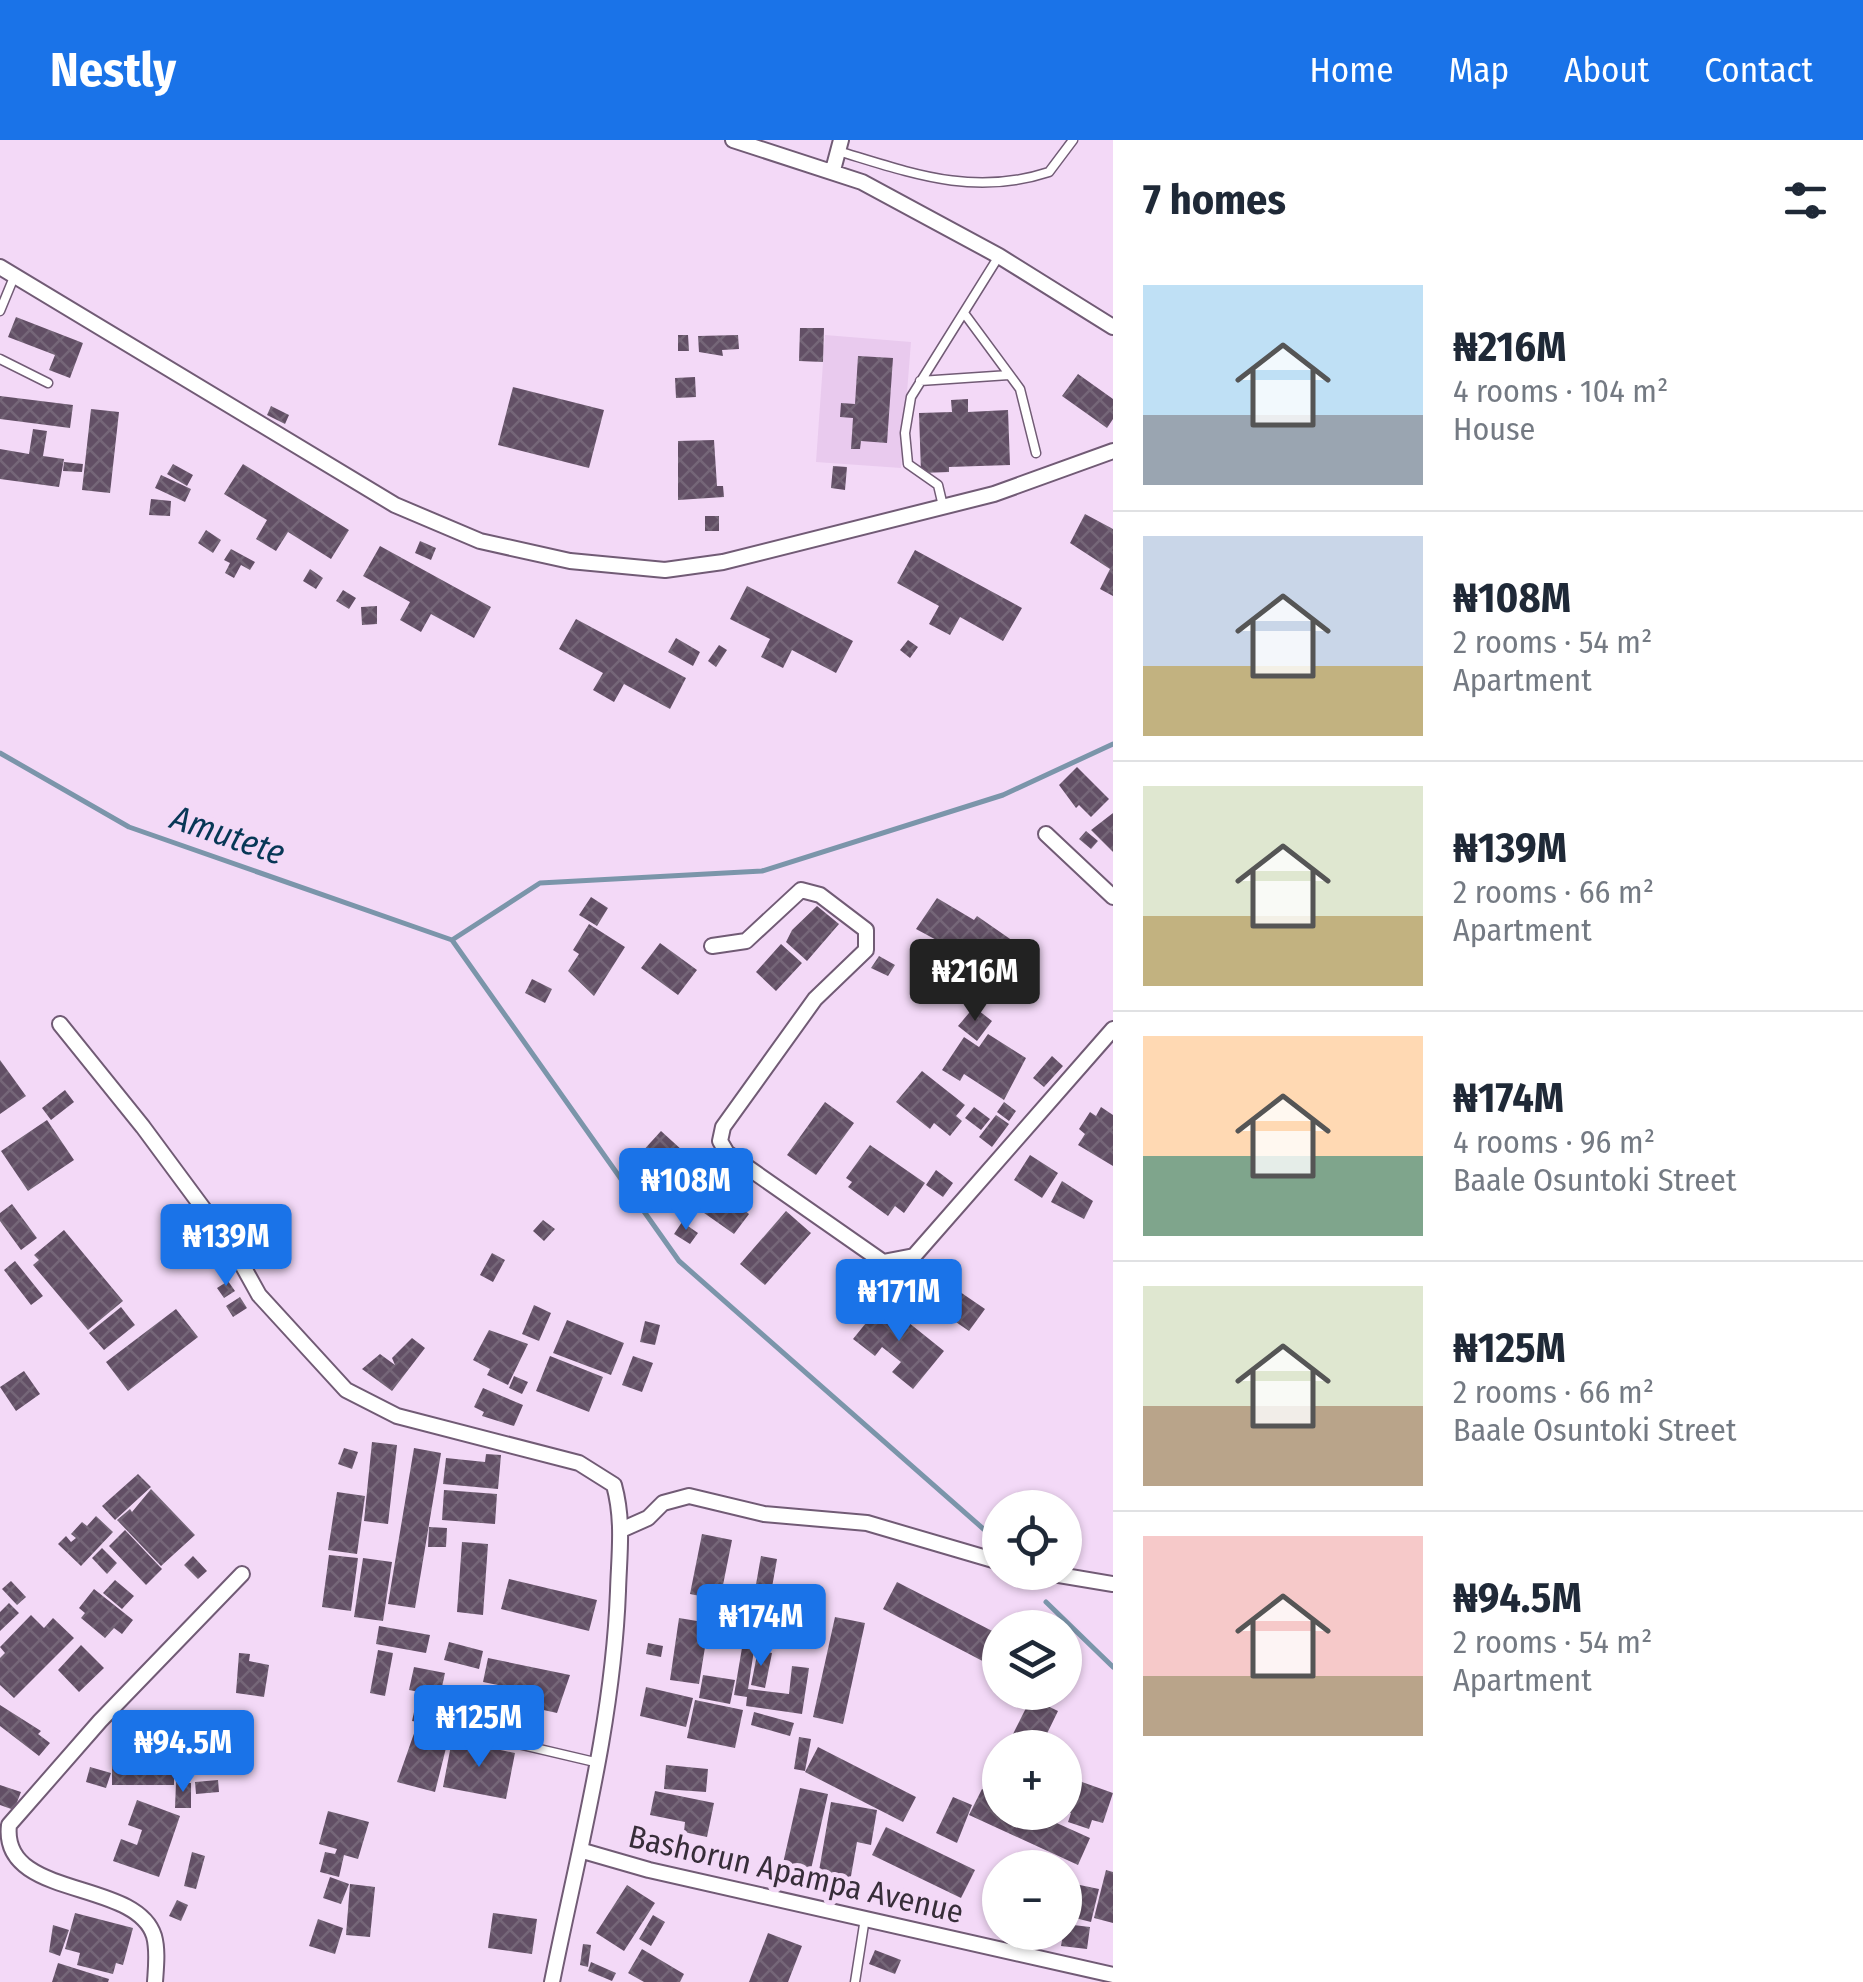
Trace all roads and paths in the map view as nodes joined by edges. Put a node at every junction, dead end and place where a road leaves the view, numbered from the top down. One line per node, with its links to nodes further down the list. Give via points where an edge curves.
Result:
1 (733, 140): 4 (street)
2 (1073, 140): 3 (lane, via 1049,172 981,183 944,183)
3 (839, 146): 4 (street)
4 (834, 170): 5 (street)
5 (999, 256): 9 (lane); 10 (street)
6 (0, 267): 7 (street)
7 (14, 277): 8 (lane); 17 (street, via 395,505 480,541 570,561 665,570 794,546)
8 (0, 311)
9 (964, 312): 12 (lane); 13 (lane)
10 (1113, 327)
11 (0, 359): 14 (lane)
12 (1009, 375): 13 (lane); 16 (lane, via 1025,402)
13 (920, 382): 17 (lane, via 907,414 908,464 938,486)
14 (48, 383)
15 (1113, 451): 17 (street, via 1061,474)
16 (1036, 453)
17 (942, 506)
18 (1046, 834): 19 (street)
19 (1113, 897)
20 (712, 946): 22 (street, via 746,941 801,890 820,895 866,930 866,950 814,999 720,1140 727,1153 883,1262 914,1256)
21 (60, 1024): 23 (street, via 234,1250 259,1295 346,1390 397,1416 579,1463 614,1485)
22 (1113, 1029)
23 (621, 1530): 24 (street, via 663,1503 690,1496 764,1514 881,1526); 29 (street, via 616,1645)
24 (982, 1557)
25 (242, 1574): 33 (street, via 100,1721 9,1825 4,1840 26,1873 143,1920 153,1932)
26 (1082, 1579): 27 (street)
27 (1113, 1584)
28 (459, 1730): 29 (lane)
29 (598, 1763): 30 (street)
30 (583, 1851): 31 (street, Bashorun Apampa Avenue); 34 (street)
31 (865, 1918): 32 (street, Bashorun Apampa Avenue); 35 (lane)
32 (1113, 1975)
33 (155, 1982)
34 (552, 1982)
35 (856, 1982)

